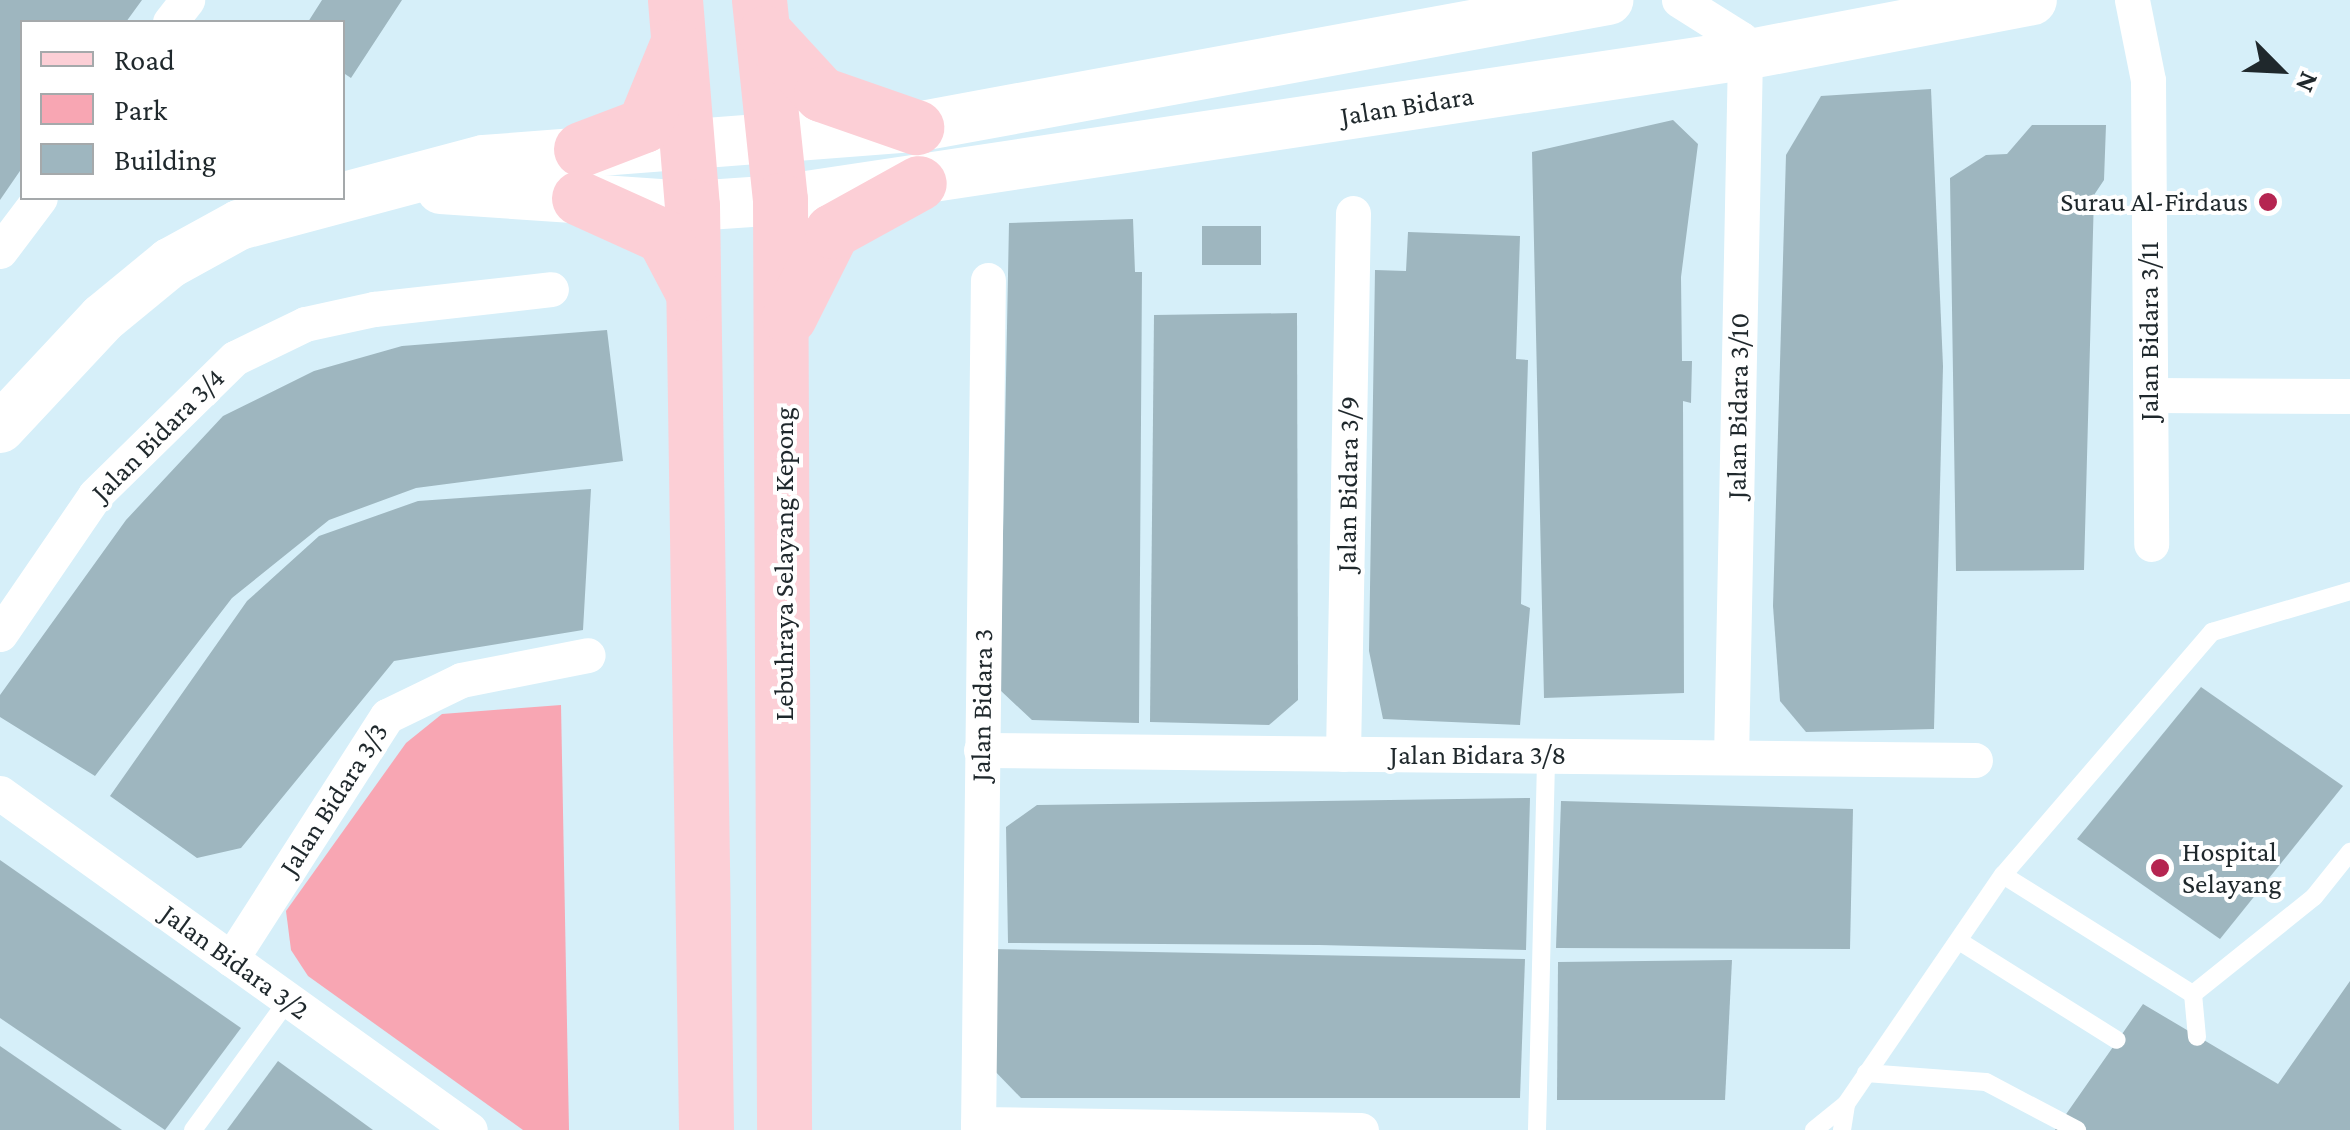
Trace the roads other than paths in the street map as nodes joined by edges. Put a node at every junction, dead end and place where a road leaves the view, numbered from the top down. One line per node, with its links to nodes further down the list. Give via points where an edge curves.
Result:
1 (187, 0): 8 (street)
2 (1608, 0): 6 (main road)
3 (1679, 0): 10 (street, via 1742,39)
4 (2032, 0): 10 (main road, Jalan Bidara)
5 (2132, 0): 27 (street, Jalan Bidara 3/11, via 2148,80)
6 (1449, 14): 11 (main road)
7 (762, 16): 11 (main road, via 821,94); 12 (main road, Lebuhraya Selayang Kepong)
8 (172, 20)
9 (677, 20): 13 (main road); 14 (main road, via 644,125)
10 (1745, 55): 15 (main road, Jalan Bidara); 37 (street, Jalan Bidara 3/10)
11 (916, 126): 12 (main road)
12 (776, 134): 13 (main road); 19 (main road, Lebuhraya Selayang Kepong)
13 (688, 139): 14 (main road); 20 (main road)
14 (580, 174): 16 (main road, via 391,188); 20 (main road, Jalan Bidara); 25 (main road, via 663,236)
15 (920, 183): 19 (main road, Jalan Bidara); 26 (main road, via 832,232)
16 (345, 199)
17 (38, 200): 22 (street)
18 (342, 200): 29 (main road, via 239,225 170,263 103,318)
19 (780, 200): 20 (main road, Jalan Bidara); 26 (main road, Lebuhraya Selayang Kepong)
20 (692, 206): 25 (main road)
21 (1354, 214): 35 (street, Jalan Bidara 3/9)
22 (0, 250)
23 (988, 280): 34 (street, Jalan Bidara 3)
24 (551, 289): 32 (street, Jalan Bidara 3/4, via 374,309 305,324 235,358 95,495)
25 (694, 293): 53 (main road)
26 (783, 332): 54 (main road, Lebuhraya Selayang Kepong)
27 (2150, 395): 28 (street); 30 (street, Jalan Bidara 3/11)
28 (2350, 396)
29 (0, 428)
30 (2151, 544)
31 (2350, 591): 41 (lane, via 2212,632)
32 (0, 634)
33 (588, 655): 43 (street, Jalan Bidara 3/3, via 461,680 387,716)
34 (981, 750): 35 (street, Jalan Bidara 3/8); 50 (street, Jalan Bidara 3)
35 (1343, 754): 36 (street, Jalan Bidara 3/8)
36 (1546, 755): 37 (street, Jalan Bidara 3/8); 56 (lane)
37 (1732, 757): 38 (street, Jalan Bidara 3/8)
38 (1975, 760)
39 (0, 793): 43 (street, Jalan Bidara 3/2)
40 (2350, 852): 44 (lane, via 2300,910)
41 (2003, 875): 42 (lane); 44 (lane)
42 (1958, 941): 47 (lane); 48 (lane)
43 (231, 959): 45 (street, Jalan Bidara 3/2)
44 (2194, 994): 46 (lane)
45 (288, 1000): 51 (lane); 52 (street, Jalan Bidara 3/2)
46 (2198, 1037)
47 (2118, 1040)
48 (1866, 1073): 49 (lane); 59 (lane, via 1986,1082)
49 (1846, 1104): 57 (lane); 58 (lane)
50 (978, 1127): 55 (street)
51 (193, 1130)
52 (470, 1130)
53 (706, 1130)
54 (784, 1130)
55 (1361, 1130)
56 (1537, 1130)
57 (1814, 1130)
58 (1842, 1130)
59 (2077, 1130)

